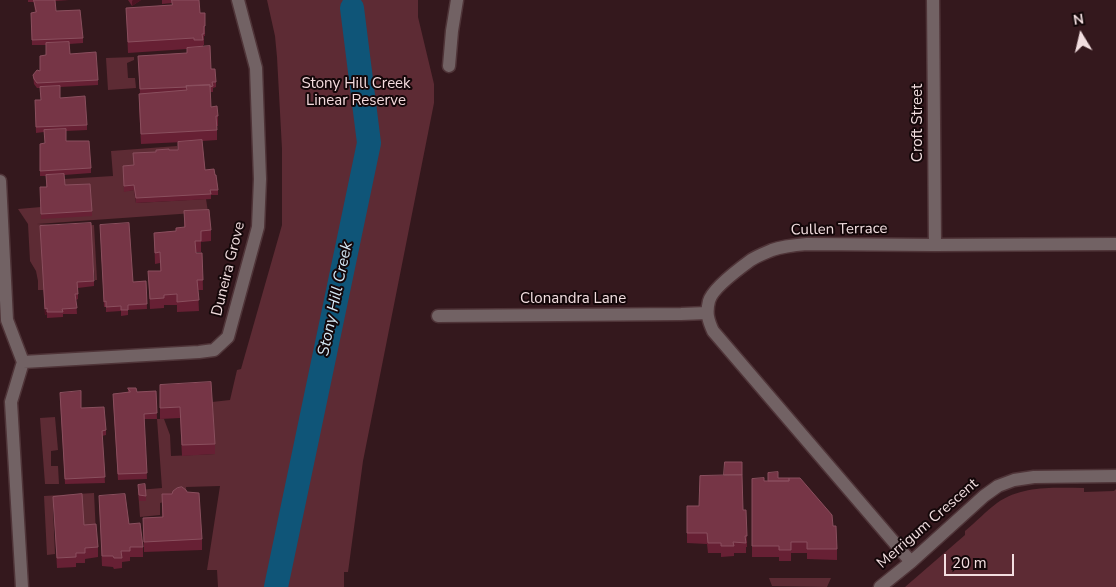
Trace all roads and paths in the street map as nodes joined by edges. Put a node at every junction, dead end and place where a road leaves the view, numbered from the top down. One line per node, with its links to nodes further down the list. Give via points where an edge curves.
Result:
1 (238, 0): 10 (street, Duneira Grove, via 256,68 260,179 258,227 228,336 214,350 199,352)
2 (457, 0): 4 (street)
3 (933, 0): 7 (street, Croft Street)
4 (450, 66)
5 (0, 181): 10 (street, via 8,320)
6 (1116, 244): 7 (street, Cullen Terrace)
7 (935, 245): 8 (street, Cullen Terrace, via 787,246 752,259 718,288 709,299)
8 (707, 313): 9 (street, Clonandra Lane); 12 (street, via 713,331)
9 (438, 316)
10 (23, 362): 13 (street, via 11,402)
11 (1116, 476): 12 (street, Merrigum Crescent, via 1034,477 998,486)
12 (911, 562): 14 (street, Merrigum Crescent)
13 (22, 587)
14 (880, 587)

